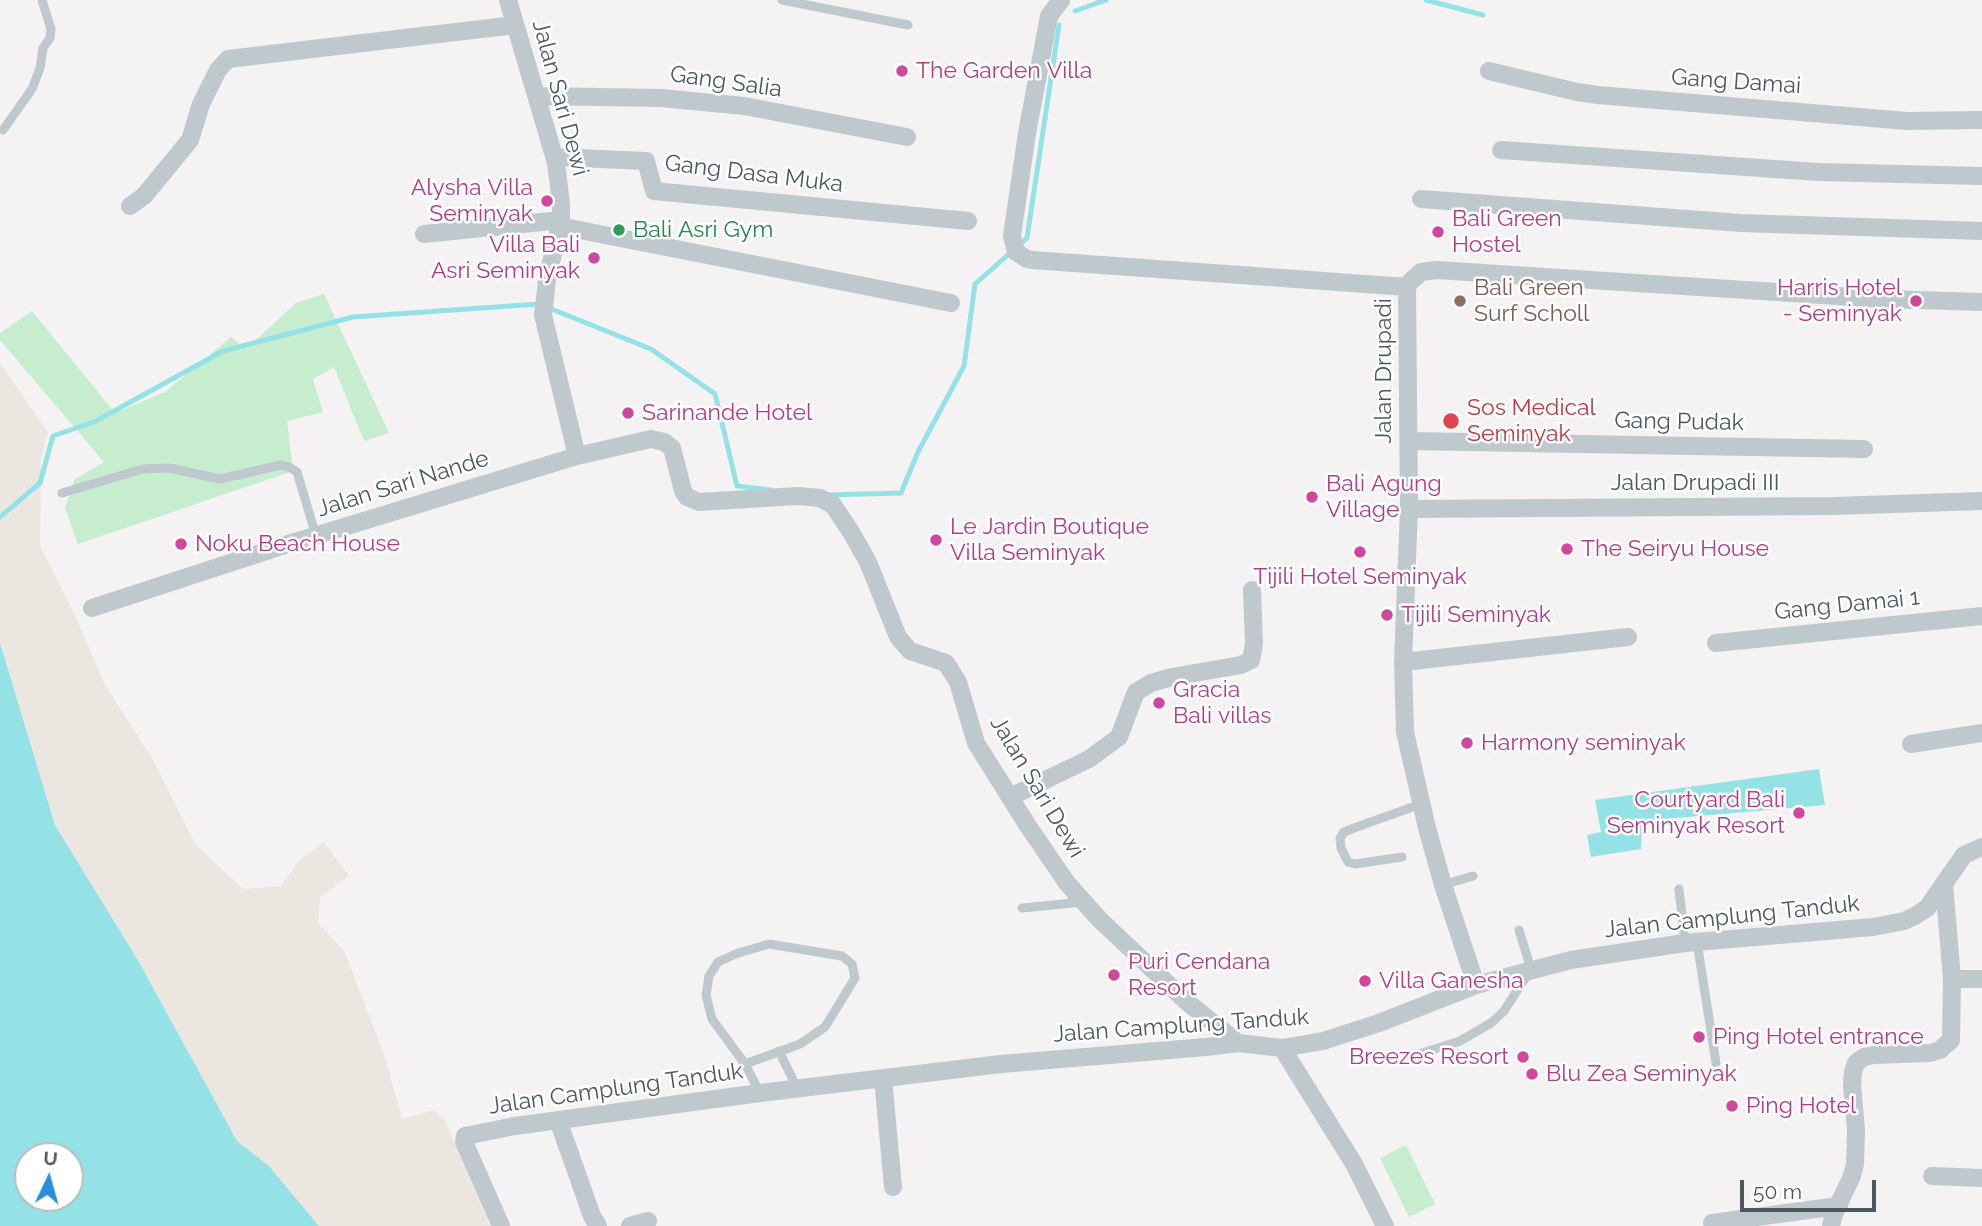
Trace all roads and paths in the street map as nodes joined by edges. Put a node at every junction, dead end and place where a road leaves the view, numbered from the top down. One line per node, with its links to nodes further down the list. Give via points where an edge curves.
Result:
1 (42, 0): 10 (lane, via 50,38 32,89)
2 (508, 0): 5 (street, Jalan Sari Dewi)
3 (782, 0): 6 (lane)
4 (1061, 0): 21 (street, via 1049,16 1027,133 1012,236 1016,252 1032,260)
5 (515, 25): 8 (street, Jalan Sari Dewi); 16 (street, via 228,60 201,104 190,141 144,196)
6 (908, 25)
7 (1489, 71): 9 (street, Gang Damai, via 1598,95 1906,121)
8 (536, 96): 11 (street, Gang Salia, via 661,98 744,106); 13 (street, Jalan Sari Dewi)
9 (1982, 120)
10 (3, 130)
11 (907, 137)
12 (1501, 150): 14 (street, via 1818,172)
13 (554, 157): 17 (street, Gang Dasa Muka, via 646,161 654,191); 18 (street, Jalan Sari Dewi)
14 (1982, 176)
15 (1421, 199): 19 (street, via 1741,223)
16 (130, 206)
17 (968, 221)
18 (560, 223): 20 (street); 23 (street); 27 (street, Jalan Sari Dewi, via 543,309 544,327)
19 (1982, 231)
20 (424, 234)
21 (1407, 287): 22 (street, Jalan Drupadi, via 1421,272 1437,270); 25 (street, Jalan Drupadi)
22 (1982, 302)
23 (951, 303)
24 (651, 439): 27 (street, Jalan Sari Nande); 40 (street, Jalan Sari Dewi, via 672,448 683,491 699,502 798,496 820,498 833,505 868,562 898,637 910,651 946,663 958,682 976,743)
25 (1409, 442): 26 (street, Gang Pudak); 30 (street, Jalan Drupadi)
26 (1864, 449)
27 (577, 456): 31 (street, Jalan Sari Nande)
28 (62, 493): 31 (lane, via 143,469 169,468 220,479 281,465 297,472)
29 (1982, 501): 30 (street, Jalan Drupadi III)
30 (1409, 509): 37 (street, Jalan Drupadi)
31 (316, 536): 33 (street, Jalan Sari Nande)
32 (1252, 590): 40 (street, via 1251,660 1151,683 1136,692 1119,737 1089,759)
33 (92, 608)
34 (1982, 616): 36 (street, Gang Damai 1)
35 (1628, 636): 37 (street)
36 (1716, 643)
37 (1403, 662): 41 (street, Jalan Drupadi, via 1405,732)
38 (1982, 733): 39 (street)
39 (1912, 744)
40 (1010, 797): 48 (street, Jalan Sari Dewi)
41 (1421, 804): 43 (lane, via 1344,832 1340,838 1348,862); 46 (street, Jalan Drupadi)
42 (1982, 847): 45 (street, Jalan Camplung Tanduk, via 1964,855)
43 (1402, 858)
44 (1473, 876): 46 (lane)
45 (1944, 884): 51 (street, Jalan Camplung Tanduk, via 1927,908 1904,921); 53 (street)
46 (1443, 885): 55 (street, Jalan Drupadi)
47 (1679, 889): 51 (lane)
48 (1083, 902): 49 (lane); 56 (street, Jalan Sari Dewi, via 1187,1002)
49 (1022, 908)
50 (1519, 930): 52 (lane)
51 (1691, 943): 52 (street, Jalan Camplung Tanduk); 60 (lane)
52 (1531, 970): 55 (street, Jalan Camplung Tanduk); 59 (lane, via 1491,1023 1460,1041)
53 (1952, 979): 54 (street); 69 (street, via 1951,1040 1944,1048 1864,1057 1856,1063 1852,1086 1855,1164)
54 (1982, 979)
55 (1476, 985): 57 (street, Jalan Camplung Tanduk, via 1379,1023)
56 (1238, 1043): 57 (street, Jalan Camplung Tanduk); 62 (street, Jalan Camplung Tanduk)
57 (1282, 1048): 74 (street, via 1354,1164)
58 (779, 1051): 61 (lane); 61 (lane, via 800,1044 825,1027 855,978 852,964 842,956 769,944 718,962 709,976 706,995 712,1019); 63 (lane)
59 (1400, 1059)
60 (1716, 1063)
61 (745, 1064): 64 (lane)
62 (883, 1078): 63 (street, Jalan Camplung Tanduk); 68 (street)
63 (797, 1088): 64 (street, Jalan Camplung Tanduk)
64 (760, 1093): 65 (street, Jalan Camplung Tanduk)
65 (558, 1120): 72 (street, Jalan Camplung Tanduk, via 463,1139); 73 (street)
66 (1932, 1176): 67 (street)
67 (1982, 1178)
68 (892, 1187)
69 (1839, 1206): 70 (street); 71 (street)
70 (1712, 1223)
71 (1831, 1225)
72 (500, 1226)
73 (598, 1226)
74 (1385, 1226)

